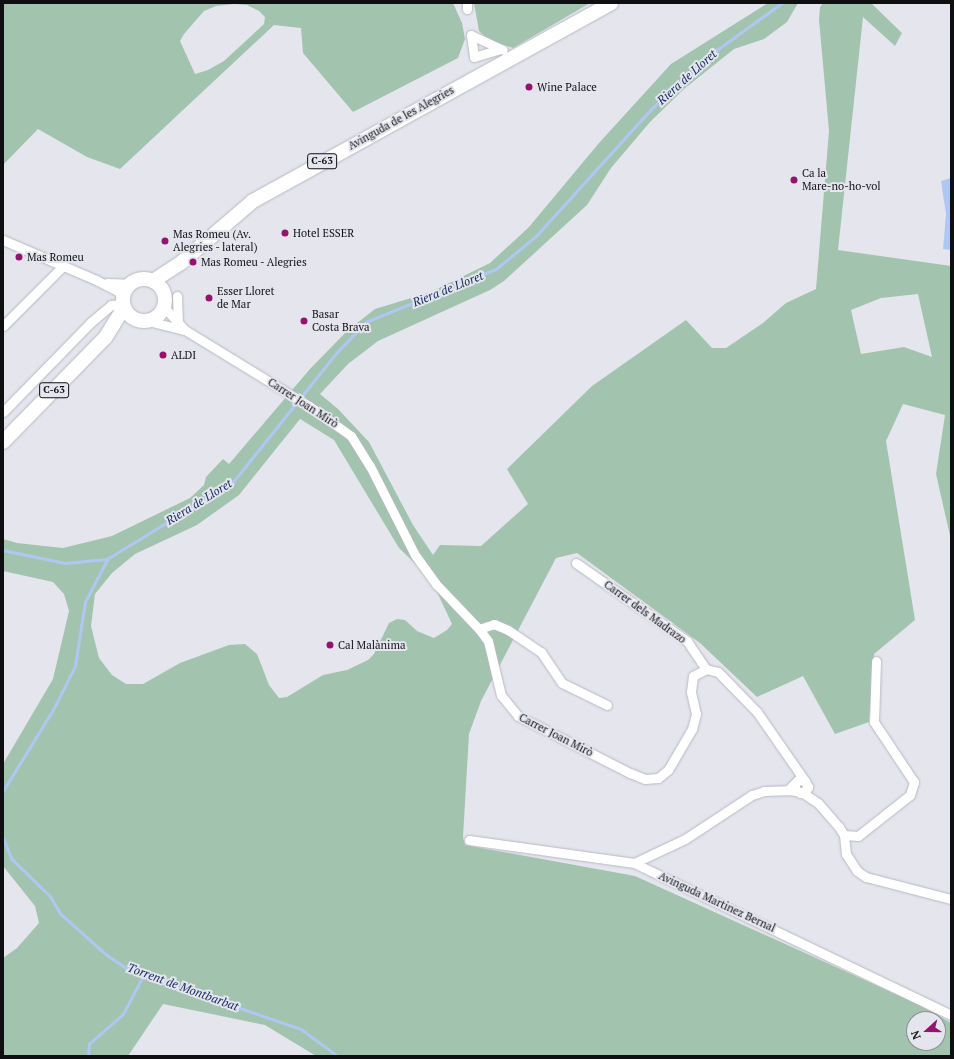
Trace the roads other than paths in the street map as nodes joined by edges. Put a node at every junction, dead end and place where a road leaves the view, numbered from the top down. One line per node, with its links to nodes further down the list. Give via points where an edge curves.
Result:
1 (611, 3): 3 (main road, Avinguda de les Alegries / C-63)
2 (500, 49): 2 (street, via 471,35 474,57); 3 (street)
3 (515, 56): 5 (main road, Avinguda de les Alegries / C-63, via 253,201)
4 (3, 240): 6 (street)
5 (182, 262): 8 (main road, Avinguda de les Alegries / C-63); 10 (main road, Avinguda de les Alegries / C-63)
6 (63, 266): 7 (street); 14 (street)
7 (98, 281): 9 (street); 11 (street, via 118,291)
8 (153, 281): 9 (main road, via 138,279); 10 (main road)
9 (130, 284): 11 (main road, C-63)
10 (168, 300): 12 (main road, C-63, via 158,315); 13 (street, Carrer Joan Mirò); 13 (street)
11 (123, 304): 12 (main road); 16 (main road, C-63); 17 (street, via 111,305 91,322)
12 (142, 320): 15 (street, Carrer Joan Mirò); 16 (main road, C-63, via 122,326)
13 (178, 323): 15 (street, Carrer Joan Mirò)
14 (3, 326)
15 (185, 330): 20 (street, Carrer Joan Mirò, via 310,406 351,436 370,466 415,555 436,584)
16 (105, 338): 18 (main road, C-63)
17 (3, 412)
18 (3, 442)
19 (576, 564): 22 (street, Carrer dels Madrazo, via 687,641)
20 (479, 629): 22 (street, Carrer Joan Mirò, via 488,641 501,695 518,716 645,779 658,778 668,770 692,729 696,714 691,692 693,676); 23 (street, via 494,624 508,630 541,652 562,683)
21 (876, 661): 25 (street, via 874,722 914,782 910,795 858,836)
22 (706, 669): 24 (street, via 718,672 757,712 797,768)
23 (607, 705)
24 (799, 787): 25 (street, via 818,803); 27 (street, via 752,795 686,839)
25 (844, 835): 28 (street, via 846,854 851,865 866,877)
26 (468, 840): 27 (street, Avinguda Martinez Bernal)
27 (634, 862): 29 (street, Avinguda Martinez Bernal)
28 (951, 900)
29 (951, 1015)

